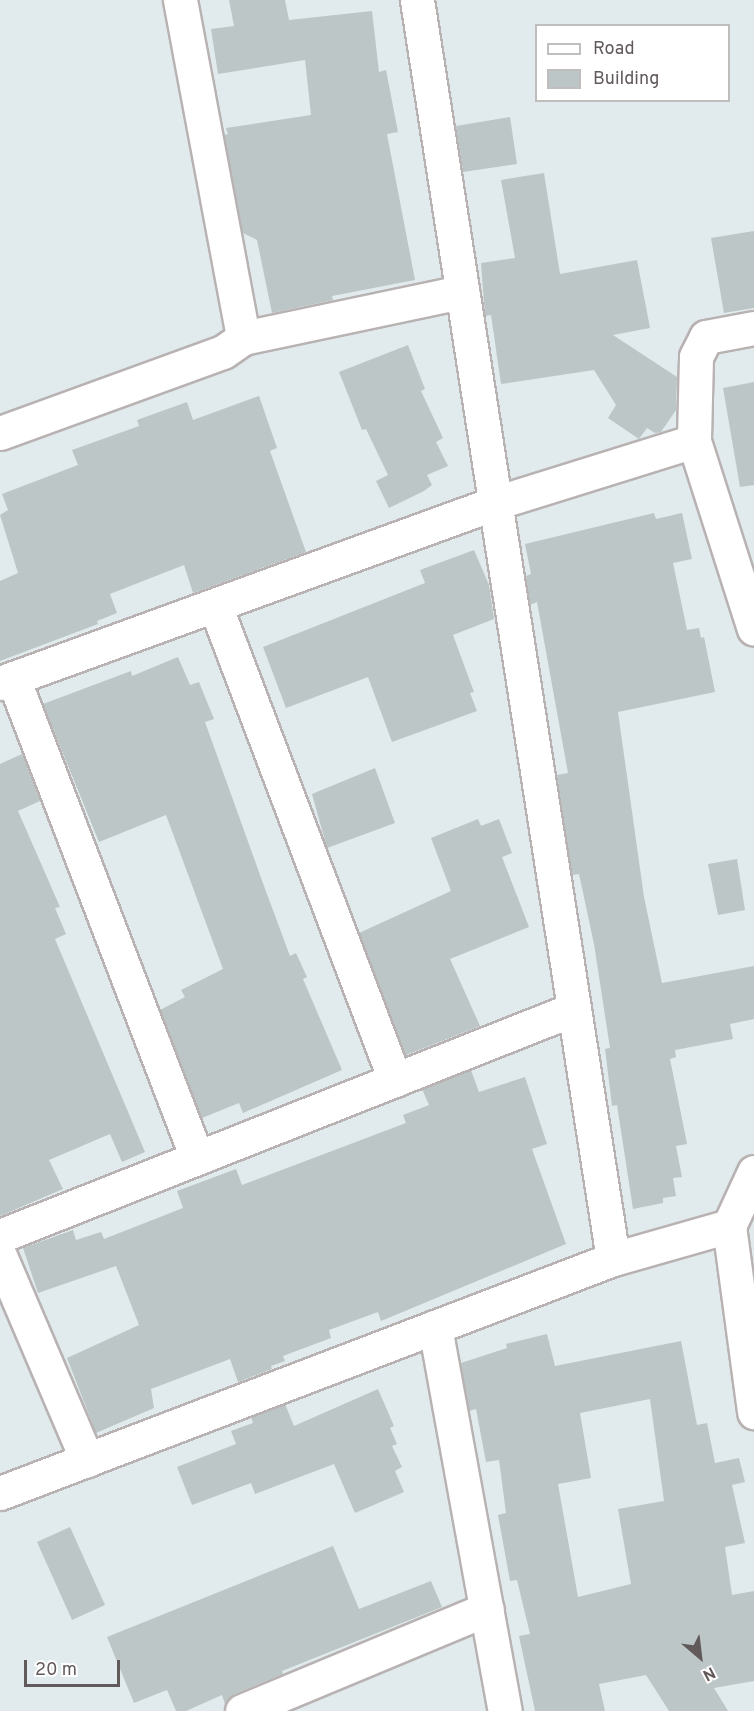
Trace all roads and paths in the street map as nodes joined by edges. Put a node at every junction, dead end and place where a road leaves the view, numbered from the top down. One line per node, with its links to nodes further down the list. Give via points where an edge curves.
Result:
1 (180, 0): 5 (street)
2 (417, 0): 3 (street)
3 (462, 292): 5 (street); 8 (street)
4 (754, 328): 7 (street, via 706,337 696,357)
5 (243, 338): 6 (street, via 223,352)
6 (0, 433)
7 (694, 441): 8 (street); 10 (street)
8 (495, 503): 9 (street); 12 (street)
9 (215, 605): 11 (street); 13 (street)
10 (754, 629)
11 (7, 680): 14 (street)
12 (574, 1009): 13 (street); 19 (street)
13 (395, 1080): 14 (street)
14 (197, 1158): 17 (street)
15 (754, 1172): 16 (street)
16 (729, 1226): 19 (street); 21 (street)
17 (0, 1236)
18 (0, 1256): 22 (street)
19 (613, 1259): 20 (street)
20 (435, 1327): 22 (street); 24 (street)
21 (754, 1412)
22 (87, 1460): 23 (street)
23 (0, 1493)
24 (487, 1609): 25 (street); 26 (street)
25 (242, 1711)
26 (505, 1711)

